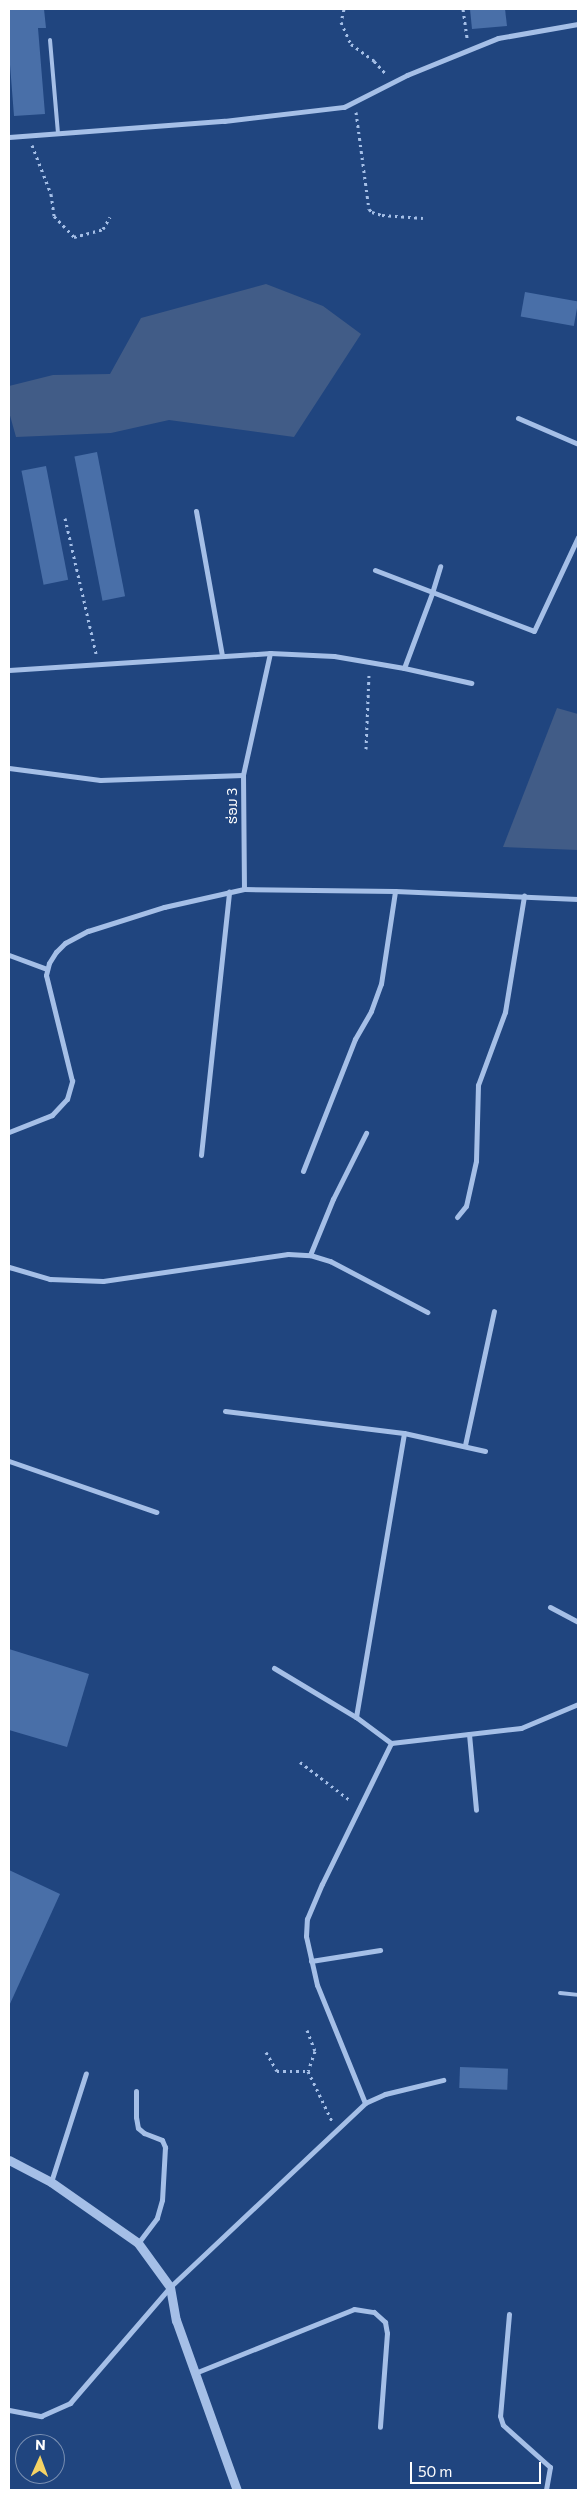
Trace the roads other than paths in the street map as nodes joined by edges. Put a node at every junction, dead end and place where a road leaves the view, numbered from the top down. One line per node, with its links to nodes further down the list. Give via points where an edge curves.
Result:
1 (578, 24): 3 (street, via 498,38 393,82 344,107)
2 (50, 40): 3 (lane)
3 (58, 133): 4 (street)
4 (9, 137)
5 (518, 418): 6 (street)
6 (578, 444)
7 (196, 511): 13 (street)
8 (578, 537): 11 (street, via 534,631)
9 (440, 566): 11 (street)
10 (375, 570): 11 (street)
11 (432, 593): 14 (street)
12 (270, 653): 13 (street); 14 (street, via 334,656); 18 (street, ຮ່ອມ 3)
13 (222, 656): 15 (street)
14 (404, 668): 16 (street)
15 (9, 670)
16 (470, 683)
17 (9, 768): 18 (street, via 100,780)
18 (243, 775): 19 (street, ຮ່ອມ 3)
19 (244, 889): 20 (street); 21 (street)
20 (229, 891): 25 (street, via 88,931 56,952); 28 (street)
21 (395, 891): 22 (street); 29 (street, via 382,984 355,1039)
22 (524, 896): 23 (street); 30 (street, via 504,1012 478,1085 476,1161 466,1206)
23 (578, 899)
24 (9, 955): 25 (street)
25 (47, 969): 26 (street, via 48,987 72,1081 70,1090 67,1099 52,1115)
26 (9, 1132)
27 (366, 1133): 31 (street, via 333,1199)
28 (201, 1155)
29 (303, 1171)
30 (457, 1217)
31 (310, 1256): 32 (street, via 288,1254 103,1281 50,1280); 34 (street, via 330,1261)
32 (9, 1267)
33 (494, 1311): 37 (street)
34 (427, 1312)
35 (225, 1412): 36 (street)
36 (404, 1433): 37 (street); 45 (street)
37 (465, 1445): 38 (street)
38 (485, 1451)
39 (9, 1461): 40 (street)
40 (156, 1512)
41 (550, 1607): 42 (street)
42 (578, 1622)
43 (274, 1668): 45 (street)
44 (578, 1704): 46 (street, via 521,1728)
45 (356, 1718): 47 (street)
46 (469, 1734): 47 (street); 48 (street)
47 (391, 1743): 50 (street, via 308,1919 306,1936)
48 (476, 1810)
49 (380, 1950): 50 (street)
50 (311, 1961): 56 (street, via 317,1985)
51 (560, 1993): 52 (lane)
52 (578, 1995)
53 (86, 2073): 58 (street)
54 (442, 2080): 56 (street, via 385,2094)
55 (136, 2091): 59 (street, via 138,2128 162,2140 165,2147 162,2200 157,2218)
56 (365, 2103): 60 (street)
57 (9, 2160): 58 (street)
58 (51, 2182): 59 (street)
59 (138, 2243): 60 (street)
60 (170, 2287): 62 (street, via 176,2320); 63 (street, via 70,2403 41,2416)
61 (508, 2314): 66 (street, via 500,2416 503,2426 550,2467)
62 (195, 2373): 64 (street, via 354,2309 374,2312 385,2322 387,2333); 65 (street)
63 (9, 2410)
64 (380, 2427)
65 (237, 2490)
66 (546, 2490)

